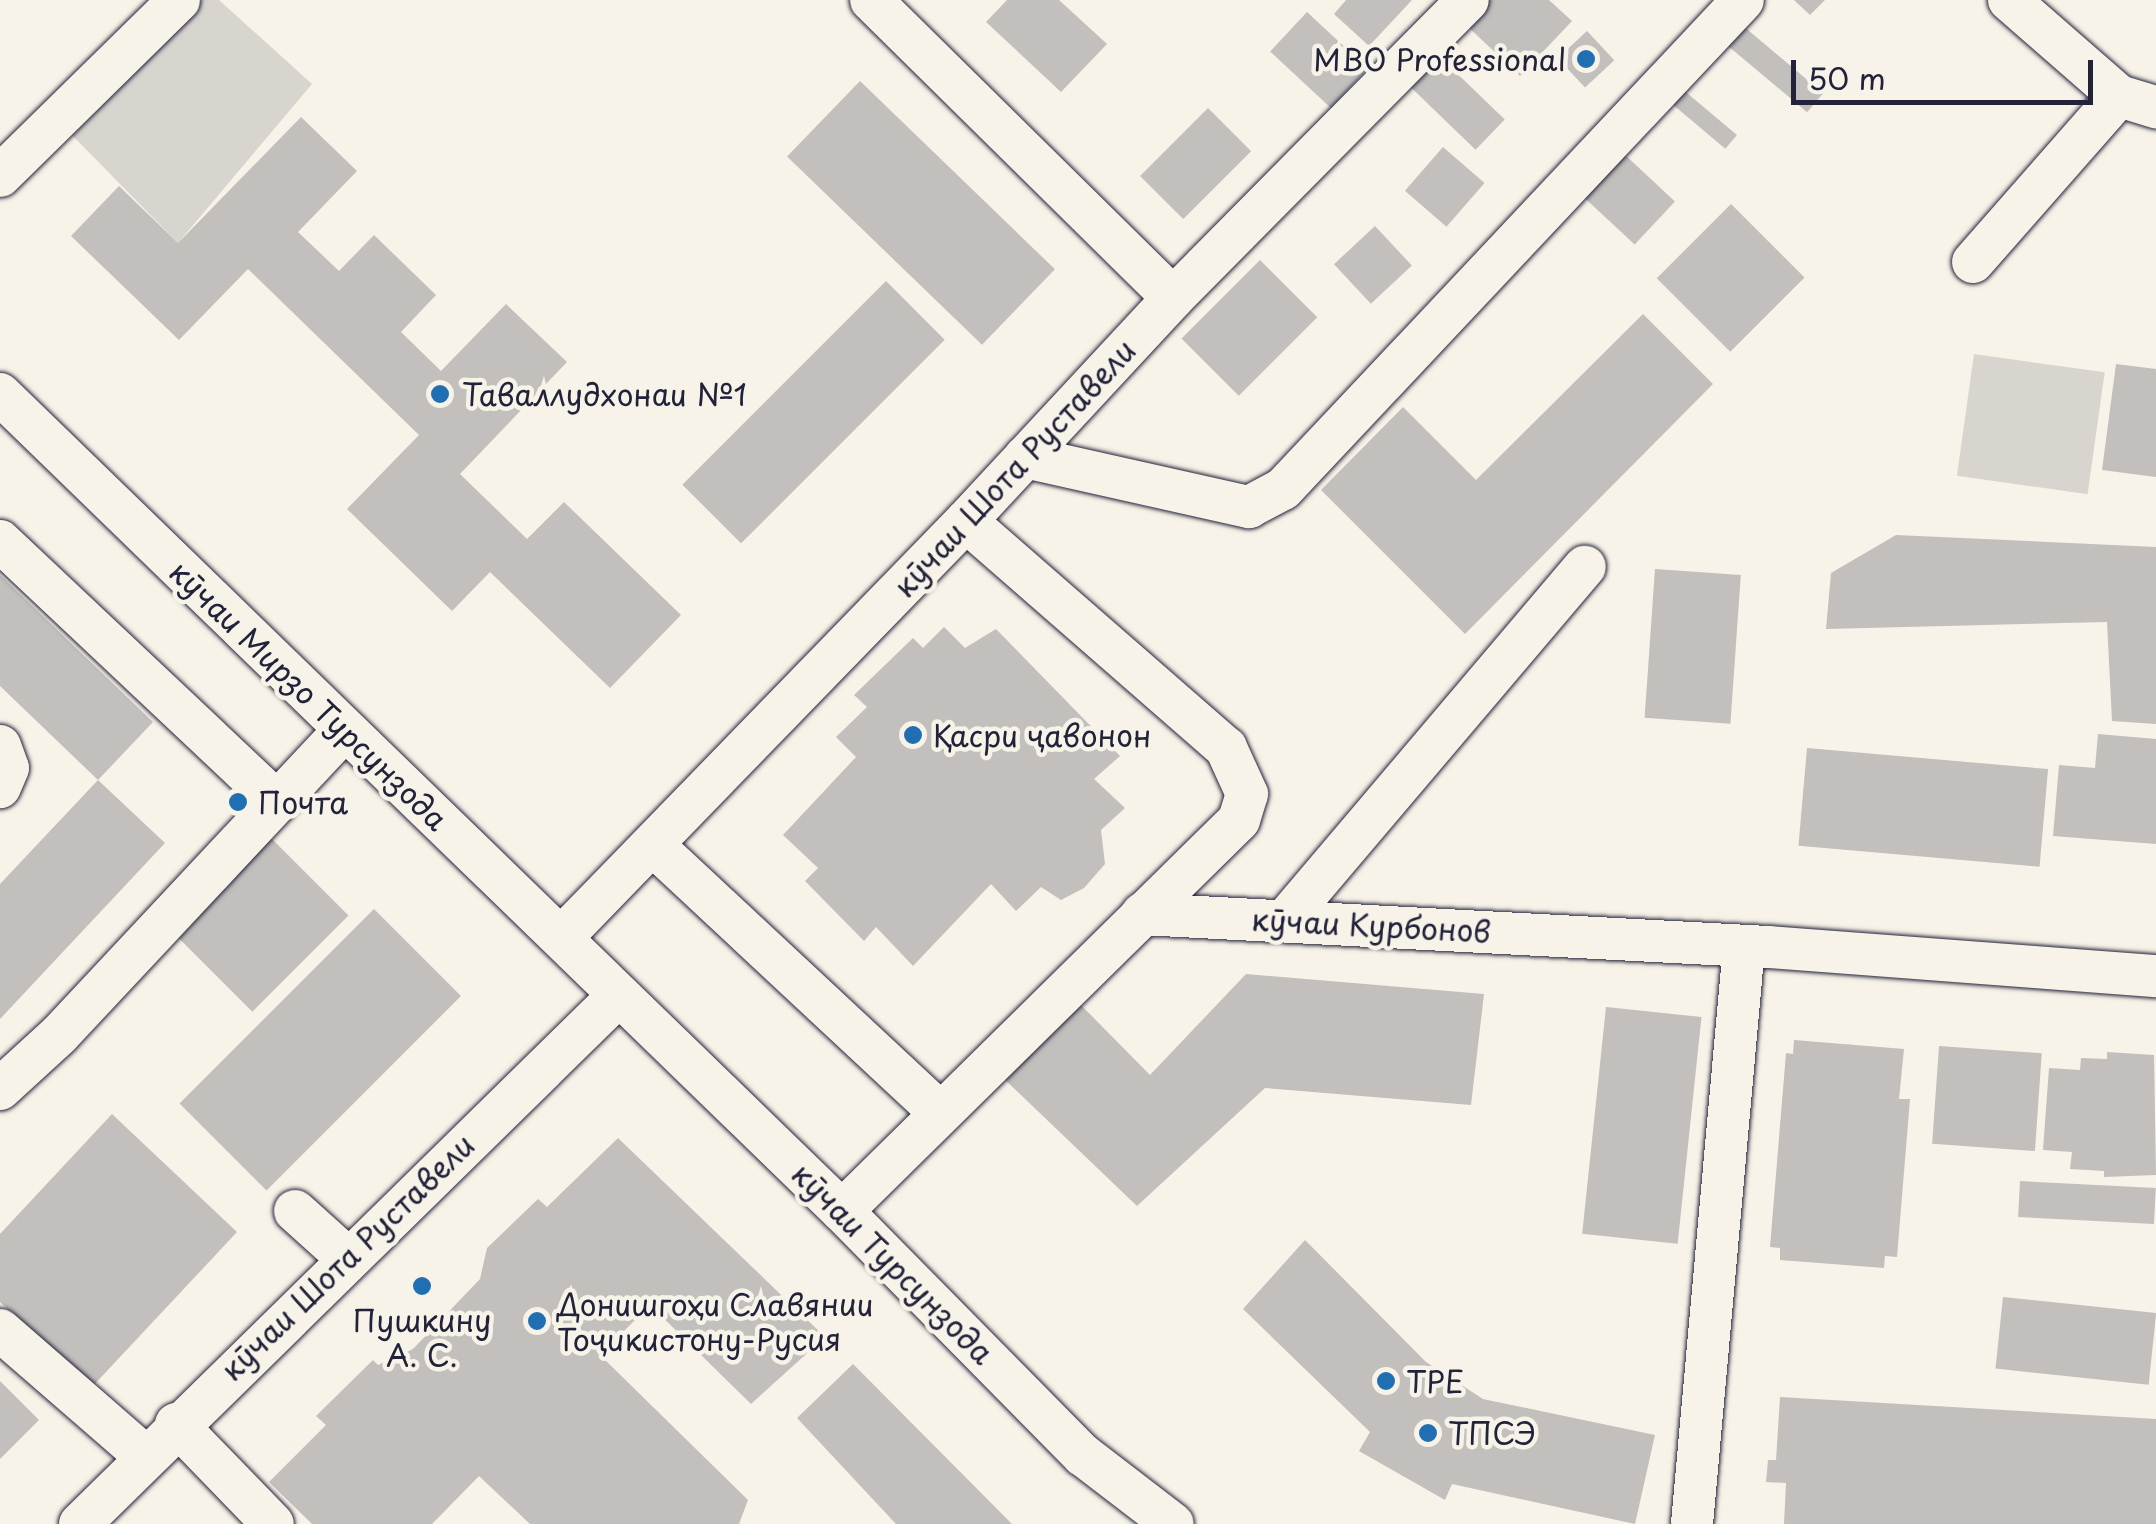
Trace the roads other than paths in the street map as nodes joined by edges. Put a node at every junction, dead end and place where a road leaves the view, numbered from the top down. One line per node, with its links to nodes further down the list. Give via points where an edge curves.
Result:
1 (179, 0): 7 (street)
2 (871, 0): 9 (street)
3 (1468, 0): 9 (street, кӯчаи Шота Руставели)
4 (1743, 0): 11 (street, via 1284,489 1248,506)
5 (2009, 0): 6 (street)
6 (2138, 101): 8 (street)
7 (0, 176)
8 (1972, 262)
9 (1173, 298): 11 (street, кӯчаи Шота Руставели)
10 (0, 394): 15 (street, кӯчаи Мирзо Турсунзода)
11 (1026, 457): 12 (street, кӯчаи Шота Руставели)
12 (966, 522): 19 (street, кӯчаи Шота Руставели); 20 (street, via 1226,748 1242,776 1247,794 1239,820)
13 (0, 541): 18 (street)
14 (1585, 566): 21 (street)
15 (344, 732): 18 (street); 22 (street, кӯчаи Мирзо Турсунзода)
16 (0, 746): 17 (street, via 8,768)
17 (0, 787)
18 (277, 802): 26 (street)
19 (654, 846): 22 (street, кӯчаи Шота Руставели); 27 (street)
20 (1142, 914): 21 (street, кӯчаи Курбонов); 27 (street)
21 (1286, 919): 23 (street, кӯчаи Курбонов)
22 (562, 938): 25 (street, кӯчаи Мирзо Турсунзода)
23 (1744, 946): 24 (street, кӯчаи Курбонов); 39 (street)
24 (2156, 976)
25 (619, 995): 28 (street, кӯчаи Турсунзода); 30 (street, кӯчаи Шота Руставели)
26 (0, 1089)
27 (939, 1112): 28 (street)
28 (842, 1210): 33 (street, кӯчаи Турсунзода)
29 (296, 1211): 30 (street)
30 (345, 1256): 32 (street, кӯчаи Шота Руставели)
31 (0, 1330): 34 (street)
32 (176, 1424): 34 (street, кӯчаи Шота Руставели); 36 (street)
33 (1083, 1455): 37 (street); 38 (street, кӯчаи Турсунзода)
34 (145, 1456): 35 (street, кӯчаи Шота Руставели)
35 (80, 1524)
36 (273, 1524)
37 (1134, 1524)
38 (1173, 1524)
39 (1692, 1524)

